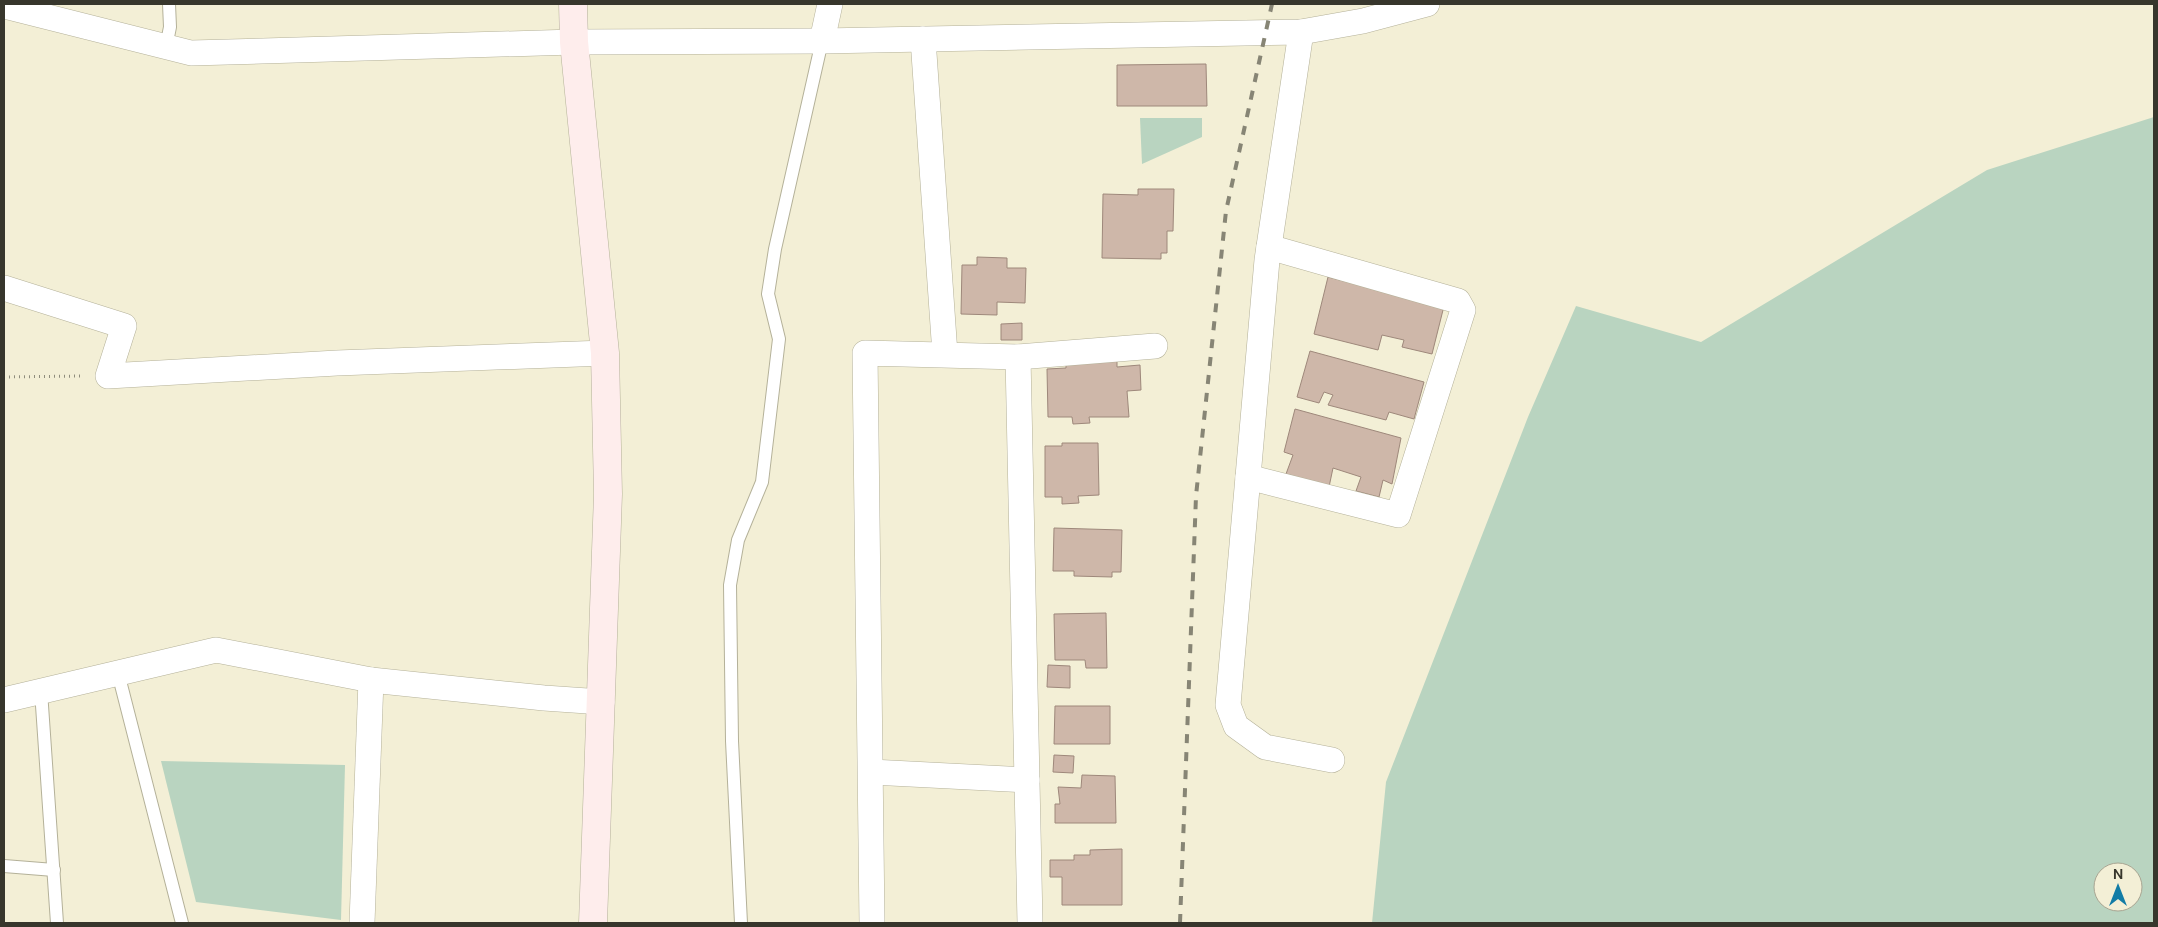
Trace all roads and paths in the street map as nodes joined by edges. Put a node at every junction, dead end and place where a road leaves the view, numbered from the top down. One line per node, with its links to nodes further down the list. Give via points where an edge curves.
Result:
1 (169, 4): 10 (lane, via 170,27)
2 (573, 4): 9 (street)
3 (830, 4): 8 (street)
4 (1427, 4): 6 (street, via 1363,21)
5 (4, 6): 10 (street)
6 (1302, 32): 7 (street); 11 (street)
7 (923, 39): 8 (street); 15 (street)
8 (822, 41): 9 (street); 34 (lane, via 775,249 768,294 779,339 762,482 738,540 730,585 732,741)
9 (574, 42): 10 (street, via 191,53); 14 (street)
10 (166, 47)
11 (1268, 247): 19 (street); 19 (street, via 1458,301 1462,310 1398,515)
12 (4, 288): 17 (street, via 124,326)
13 (1155, 346): 16 (street)
14 (605, 353): 17 (street); 24 (street, via 608,494)
15 (945, 354): 16 (street); 26 (street, via 865,353)
16 (1018, 357): 27 (street)
17 (108, 376): 18 (path)
18 (4, 377)
19 (1248, 477): 25 (street, via 1228,705 1236,726 1265,746)
20 (118, 673): 21 (street, via 216,650); 22 (street); 31 (lane)
21 (371, 680): 24 (street); 32 (street)
22 (42, 691): 23 (street); 29 (lane)
23 (4, 700)
24 (602, 702): 33 (street)
25 (1332, 760)
26 (871, 772): 27 (street); 35 (street)
27 (1027, 780): 36 (street)
28 (4, 866): 29 (lane)
29 (54, 870): 30 (lane)
30 (57, 923)
31 (182, 923)
32 (362, 923)
33 (593, 923)
34 (741, 923)
35 (872, 923)
36 (1030, 923)

